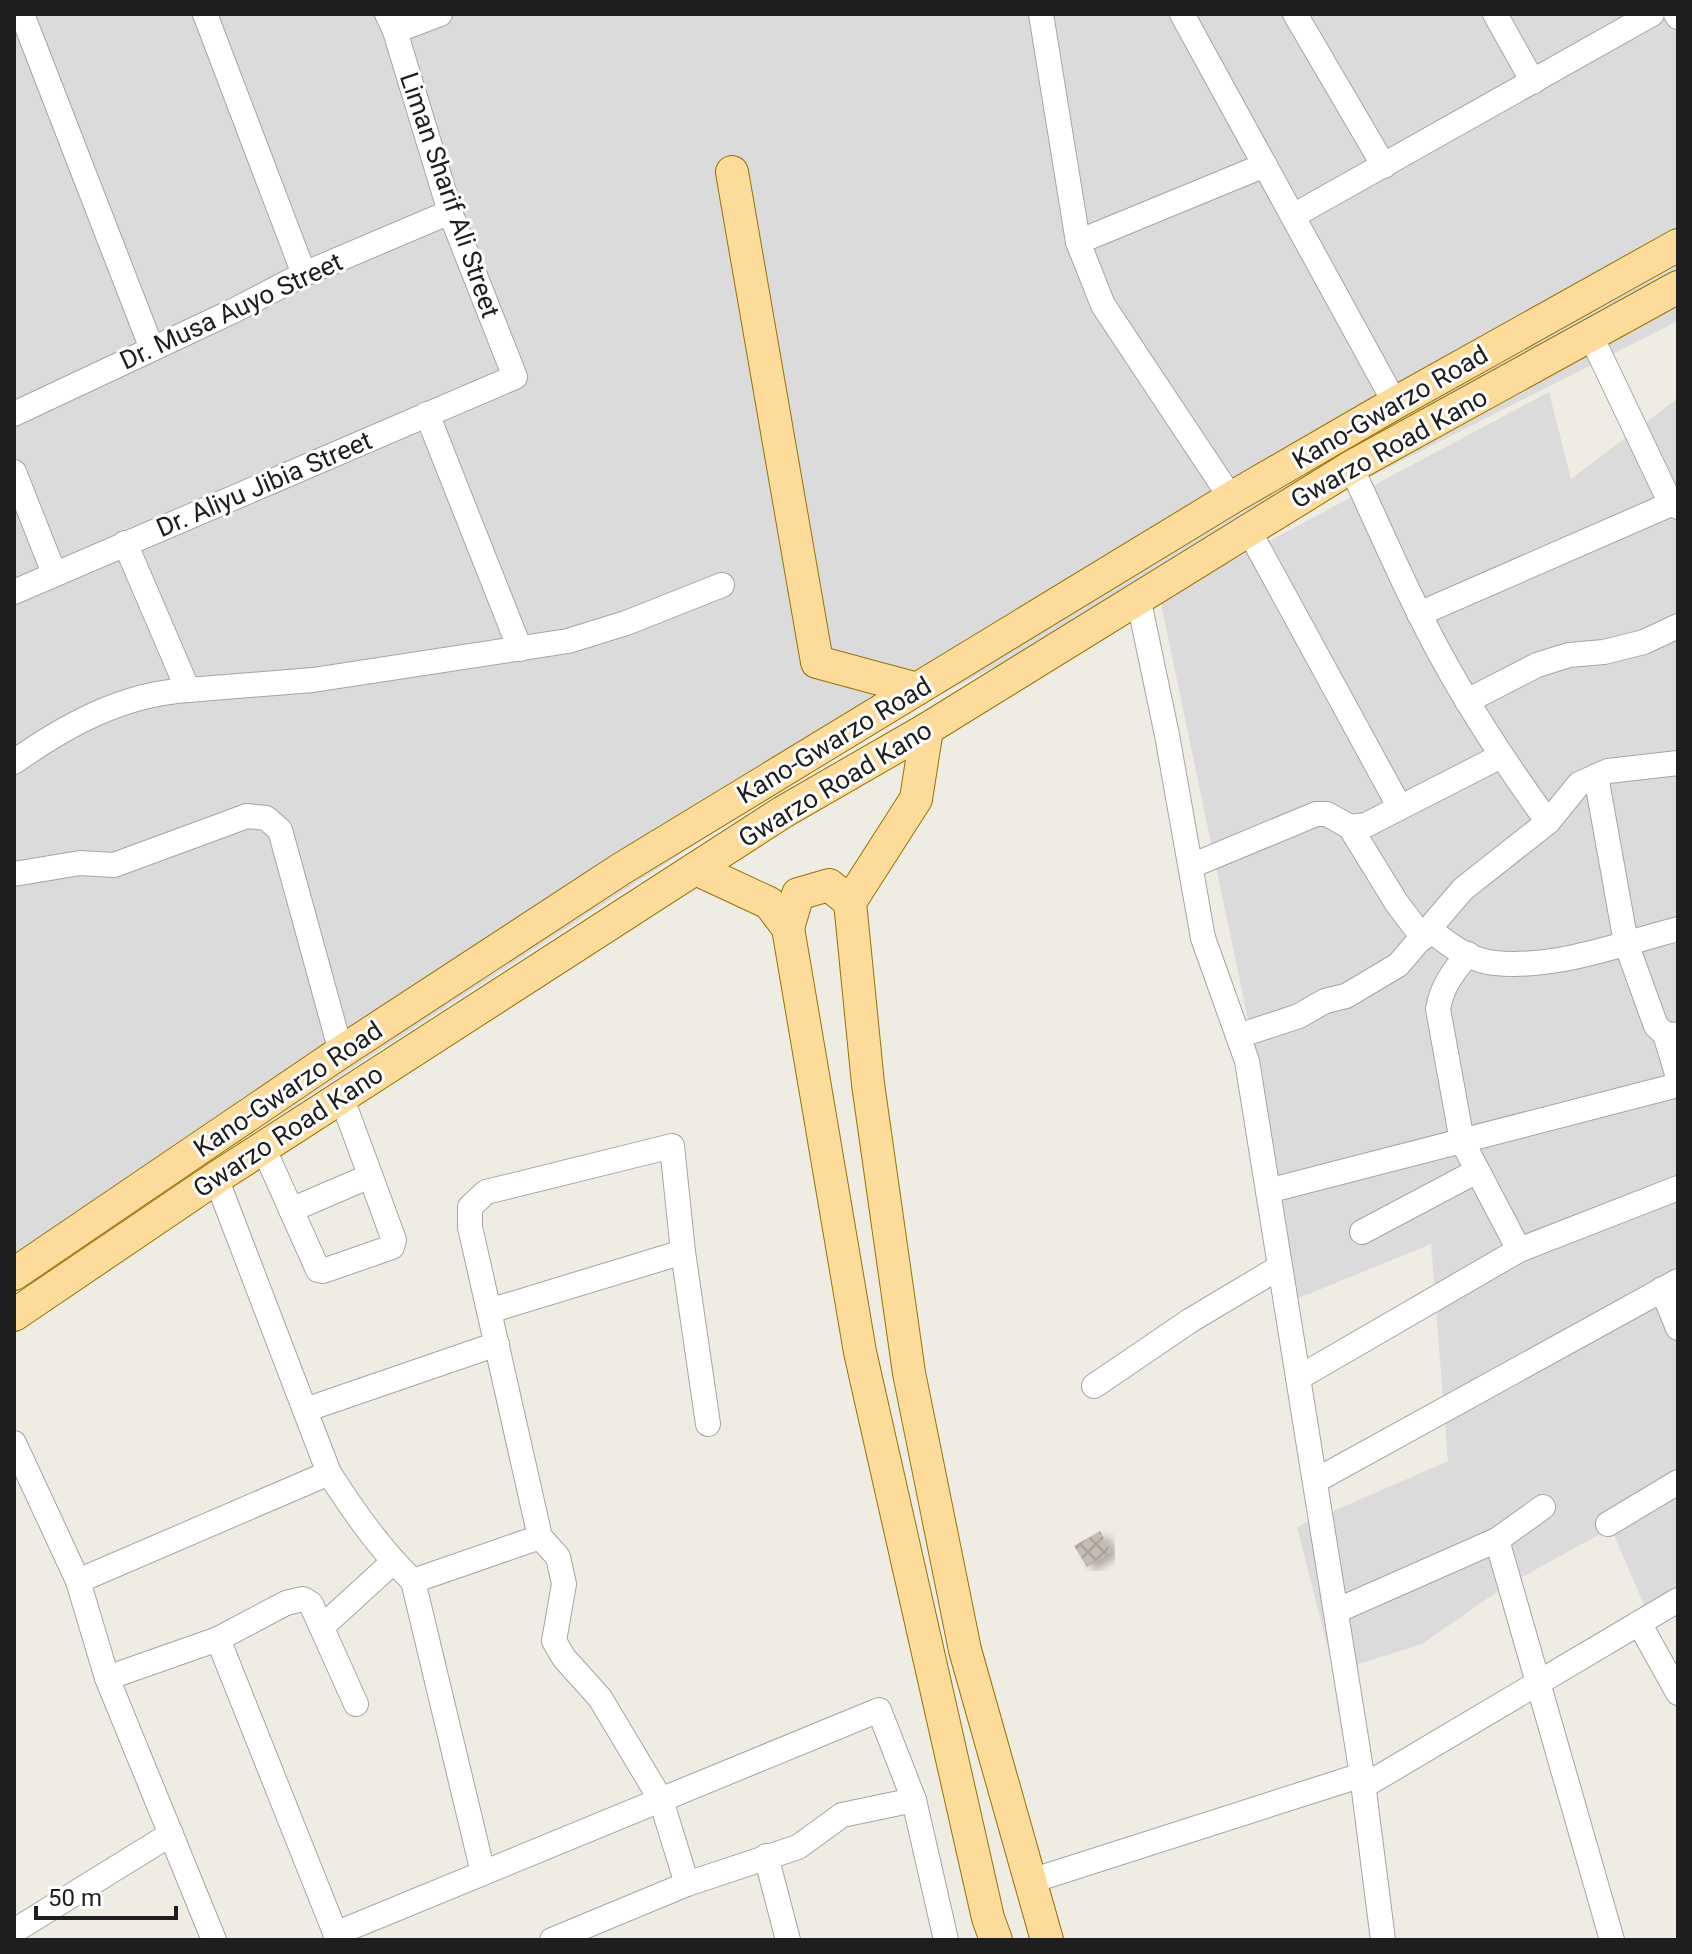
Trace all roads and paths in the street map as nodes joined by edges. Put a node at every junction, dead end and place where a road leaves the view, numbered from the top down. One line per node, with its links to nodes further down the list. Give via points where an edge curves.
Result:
1 (22, 14): 21 (street)
2 (205, 14): 18 (street)
3 (440, 14): 9 (street)
4 (1041, 14): 16 (street)
5 (1182, 14): 11 (street)
6 (1295, 14): 12 (street)
7 (1495, 14): 10 (street)
8 (1652, 14): 10 (street)
9 (391, 22): 14 (street, Liman Sharif Ali Street)
10 (1533, 82): 12 (street)
11 (1265, 165): 15 (street); 16 (street)
12 (1384, 166): 15 (street)
13 (732, 172): 39 (main road, via 817,662)
14 (450, 212): 18 (street, Dr. Musa Auyo Street); 22 (street, Liman Sharif Ali Street)
15 (1293, 216): 23 (street)
16 (1078, 242): 28 (street, via 1103,305)
17 (1678, 245): 23 (main road, Kano-Gwarzo Road)
18 (304, 274): 21 (street, Dr. Musa Auyo Street)
19 (1678, 287): 20 (main road, Gwarzo Road Kano)
20 (1591, 336): 26 (main road, Gwarzo Road Kano); 29 (street)
21 (152, 349): 24 (street, Dr. Musa Auyo Street)
22 (515, 377): 25 (street, Dr. Aliyu Jibia Street)
23 (1395, 403): 28 (main road, Kano-Gwarzo Road)
24 (14, 414)
25 (427, 414): 31 (street, Dr. Aliyu Jibia Street); 38 (street)
26 (1351, 467): 30 (main road, Gwarzo Road Kano); 36 (street)
27 (14, 472): 32 (street)
28 (1231, 498): 39 (main road, Kano-Gwarzo Road)
29 (1674, 505): 36 (street)
30 (1248, 529): 35 (main road, Gwarzo Road Kano); 47 (street)
31 (125, 543): 32 (street, Dr. Aliyu Jibia Street); 40 (street)
32 (54, 573): 34 (street, Dr. Aliyu Jibia Street)
33 (722, 585): 38 (street, via 626,623)
34 (14, 592)
35 (1138, 597): 42 (main road, Gwarzo Road Kano); 50 (street)
36 (1419, 614): 41 (street)
37 (1678, 626): 41 (street, via 1644,642 1537,665)
38 (520, 649): 40 (street, via 313,680)
39 (917, 689): 61 (main road, Kano-Gwarzo Road, via 621,869)
40 (188, 690): 44 (street, via 122,701)
41 (1467, 701): 43 (street)
42 (927, 729): 51 (main road, Gwarzo Road Kano); 53 (main road, via 916,799)
43 (1501, 756): 47 (street); 48 (street)
44 (14, 762)
45 (1678, 763): 46 (street)
46 (1596, 776): 48 (street, via 1579,784); 57 (street)
47 (1399, 806): 49 (street, via 1366,825)
48 (1548, 822): 56 (street, via 1463,889)
49 (1350, 827): 50 (street, via 1316,814); 56 (street, via 1396,902)
50 (1191, 866): 60 (street, via 1203,938)
51 (696, 869): 54 (main road, via 769,903); 64 (main road, Gwarzo Road Kano)
52 (14, 874): 61 (street, via 80,863 114,865 247,816 266,818 280,830)
53 (850, 902): 54 (main road, via 829,885 798,894); 113 (main road, via 868,1084 909,1373 965,1650)
54 (788, 928): 121 (main road, via 860,1352)
55 (1678, 929): 57 (street)
56 (1427, 934): 58 (street); 60 (street, via 1398,965 1346,996)
57 (1626, 943): 58 (street, via 1556,961 1493,963); 59 (street, via 1656,1026)
58 (1468, 954): 65 (street, via 1448,979 1438,1009)
59 (1672, 1034): 62 (street)
60 (1238, 1036): 71 (street, via 1247,1061)
61 (341, 1052): 77 (main road, Kano-Gwarzo Road)
62 (1678, 1077)
63 (1678, 1085): 65 (street)
64 (341, 1096): 66 (main road, Gwarzo Road Kano); 68 (street)
65 (1462, 1141): 67 (street); 71 (street)
66 (263, 1147): 69 (main road, Gwarzo Road Kano); 72 (street)
67 (1477, 1171): 73 (street); 74 (street)
68 (370, 1176): 72 (street); 72 (street, via 392,1247 318,1270)
69 (216, 1178): 80 (main road, Gwarzo Road Kano); 85 (street)
70 (1678, 1188): 74 (street)
71 (1268, 1191): 76 (street)
72 (291, 1210)
73 (1362, 1232)
74 (1519, 1250): 83 (street)
75 (683, 1252): 79 (street); 79 (street, via 672,1146 486,1192 470,1207 470,1227); 86 (street)
76 (1280, 1267): 83 (street); 84 (street)
77 (14, 1274)
78 (1670, 1285): 81 (street); 89 (street)
79 (489, 1311): 82 (street)
80 (14, 1315)
81 (1678, 1328)
82 (497, 1344): 85 (street); 93 (street)
83 (1298, 1378): 89 (street)
84 (1094, 1386)
85 (305, 1410): 88 (street)
86 (708, 1424)
87 (14, 1443): 96 (street)
88 (329, 1473): 95 (street); 96 (street)
89 (1315, 1481): 99 (street)
90 (1678, 1482): 92 (street)
91 (1543, 1507): 94 (street)
92 (1608, 1524)
93 (540, 1537): 97 (street); 108 (street, via 558,1557 564,1584 554,1641 600,1698)
94 (1497, 1540): 99 (street); 104 (street)
95 (393, 1562): 97 (street); 101 (street)
96 (78, 1581): 103 (street)
97 (413, 1581): 112 (street)
98 (1678, 1600): 100 (street)
99 (1336, 1611): 107 (street)
100 (1639, 1623): 104 (street); 105 (street)
101 (322, 1627): 102 (street, via 303,1599); 106 (street)
102 (218, 1639): 103 (street); 116 (street)
103 (107, 1678): 110 (street)
104 (1538, 1683): 107 (street); 124 (street)
105 (1678, 1693)
106 (356, 1704)
107 (1363, 1780): 113 (street); 123 (street)
108 (661, 1800): 109 (street, via 879,1710); 112 (street); 114 (street)
109 (914, 1800): 111 (street, via 842,1815 798,1847); 120 (street)
110 (171, 1834): 115 (street); 117 (street)
111 (766, 1856): 114 (street); 119 (street)
112 (483, 1873): 116 (street)
113 (1028, 1882): 122 (main road)
114 (687, 1884): 118 (street)
115 (14, 1931)
116 (336, 1937)
117 (214, 1940)
118 (552, 1940)
119 (788, 1940)
120 (946, 1940)
121 (996, 1940)
122 (1047, 1940)
123 (1383, 1940)
124 (1612, 1940)

